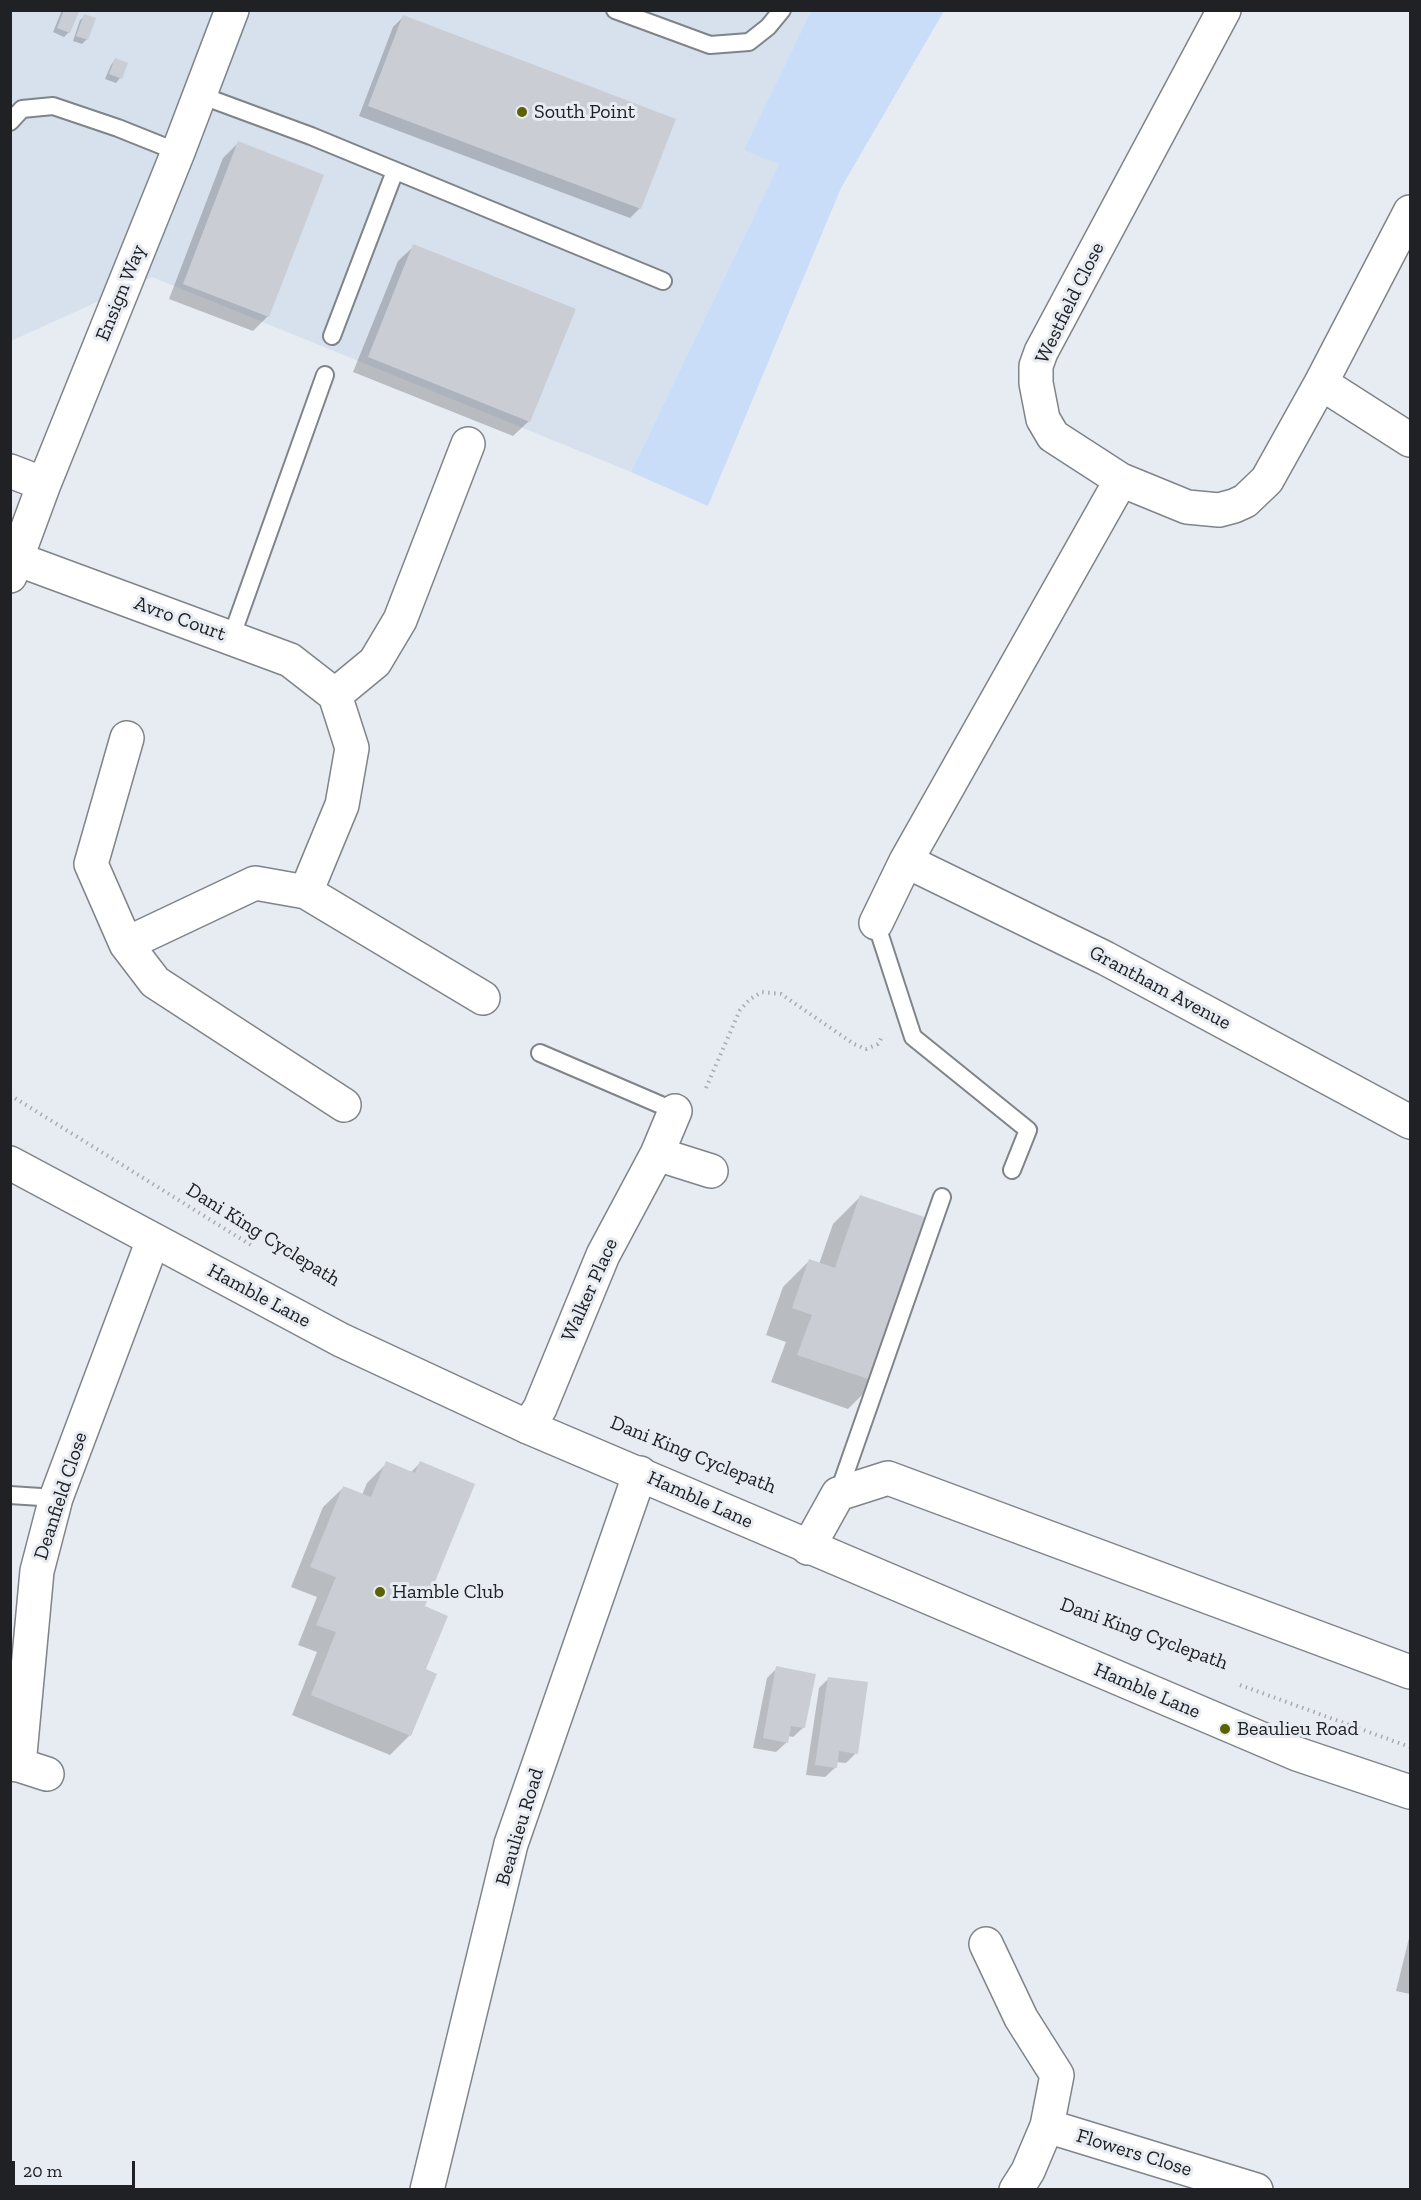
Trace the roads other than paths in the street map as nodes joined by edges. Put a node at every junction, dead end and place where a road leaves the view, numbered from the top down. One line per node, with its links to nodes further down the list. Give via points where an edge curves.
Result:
1 (232, 10): 5 (street, Ensign Way)
2 (615, 10): 3 (lane, via 710,45 749,42)
3 (782, 10)
4 (1224, 10): 17 (street, Westfield Close, via 1036,366 1039,407 1053,436)
5 (200, 95): 7 (street, Ensign Way); 8 (lane)
6 (10, 122): 7 (lane, via 22,109 53,106)
7 (178, 152): 18 (street, Ensign Way)
8 (395, 171): 10 (lane); 11 (lane)
9 (1410, 212): 13 (street, Westfield Close)
10 (663, 281)
11 (332, 336)
12 (325, 375): 20 (lane)
13 (1321, 383): 14 (street); 17 (street, Westfield Close, via 1267,480 1245,501 1219,510 1187,507)
14 (1410, 440)
15 (468, 444): 21 (street, via 400,620 375,662)
16 (10, 471): 18 (street)
17 (1121, 480): 23 (street)
18 (44, 484): 19 (street, Ensign Way)
19 (14, 567): 20 (street, Avro Court)
20 (231, 638): 21 (street, Avro Court, via 290,660)
21 (335, 695): 24 (street, via 352,748 342,805)
22 (127, 738): 26 (street, via 91,864)
23 (906, 861): 25 (street); 31 (street, Grantham Avenue, via 1105,958)
24 (306, 892): 26 (street, via 255,883); 27 (street)
25 (876, 923): 34 (lane, via 914,1037 1028,1130)
26 (126, 944): 29 (street, via 155,982)
27 (483, 998)
28 (540, 1053): 30 (lane)
29 (344, 1105)
30 (675, 1111): 32 (street, Walker Place)
31 (1410, 1122)
32 (657, 1154): 35 (street); 38 (street, Walker Place, via 603,1255 540,1408)
33 (10, 1163): 37 (street, Hamble Lane)
34 (1012, 1170)
35 (711, 1171)
36 (942, 1197): 40 (lane)
37 (153, 1240): 38 (street, Hamble Lane, via 341,1340); 42 (street, Deanfield Close)
38 (528, 1427): 39 (street, Hamble Lane)
39 (640, 1473): 43 (street, Hamble Lane); 50 (street, Beaulieu Road, via 511,1844)
40 (838, 1494): 43 (street); 44 (street, via 888,1478)
41 (10, 1495): 42 (lane)
42 (57, 1498): 45 (street, Deanfield Close, via 37,1571)
43 (808, 1548): 46 (street, Hamble Lane, via 1297,1754)
44 (1410, 1672)
45 (25, 1768)
46 (1410, 1792)
47 (986, 1944): 48 (street, via 1021,2018 1057,2075)
48 (1047, 2126): 49 (street); 51 (street, Flowers Close)
49 (1022, 2180)
50 (427, 2190)
51 (1256, 2190)

